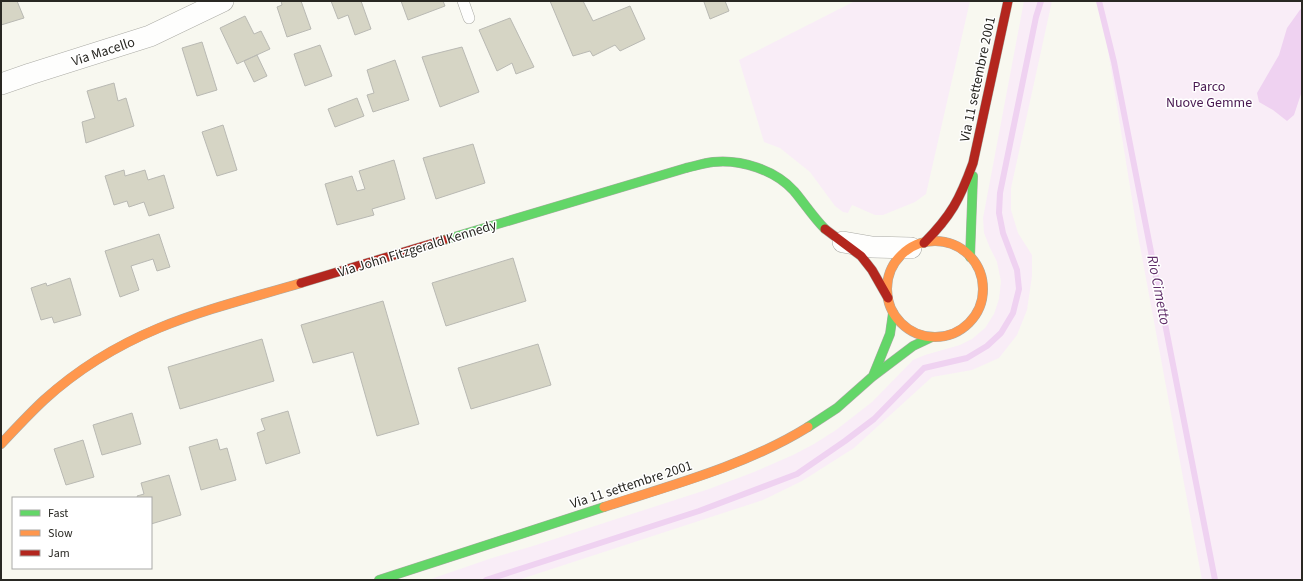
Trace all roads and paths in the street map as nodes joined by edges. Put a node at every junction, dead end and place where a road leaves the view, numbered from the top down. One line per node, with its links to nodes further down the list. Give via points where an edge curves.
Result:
1 (223, 1): 4 (street, Via Macello)
2 (463, 1): 5 (lane)
3 (1008, 1): 7 (main road, Via 11 settembre 2001)
4 (201, 6): 6 (street, Via Macello, via 150,36)
5 (469, 18)
6 (1, 84)
7 (973, 163): 9 (main road, Via 11 settembre 2001, via 951,214); 10 (main road, Via 11 settembre 2001)
8 (843, 242): 9 (street, Via John Fitzgerald Kennedy, via 872,247); 11 (main road, Via John Fitzgerald Kennedy, via 861,256); 15 (main road, Via John Fitzgerald Kennedy, via 816,220 793,190 766,171 736,162 713,162 686,168 190,316 158,328 118,348 60,387)
9 (918, 245): 10 (main road, via 937,242 949,244); 11 (main road, Via 11 settembre 2001, via 900,257 891,269 887,283)
10 (970, 256): 13 (main road, Via 11 settembre 2001, via 978,268 982,282 978,310 970,322 959,331 946,336)
11 (888, 298): 12 (main road, Via 11 settembre 2001)
12 (893, 313): 13 (main road, Via 11 settembre 2001, via 903,325 916,334); 14 (main road, Via 11 settembre 2001, via 890,334)
13 (932, 337): 14 (main road, Via 11 settembre 2001, via 912,346)
14 (872, 377): 16 (main road, Via 11 settembre 2001, via 837,408 767,450 689,480)
15 (1, 444)
16 (379, 580)

